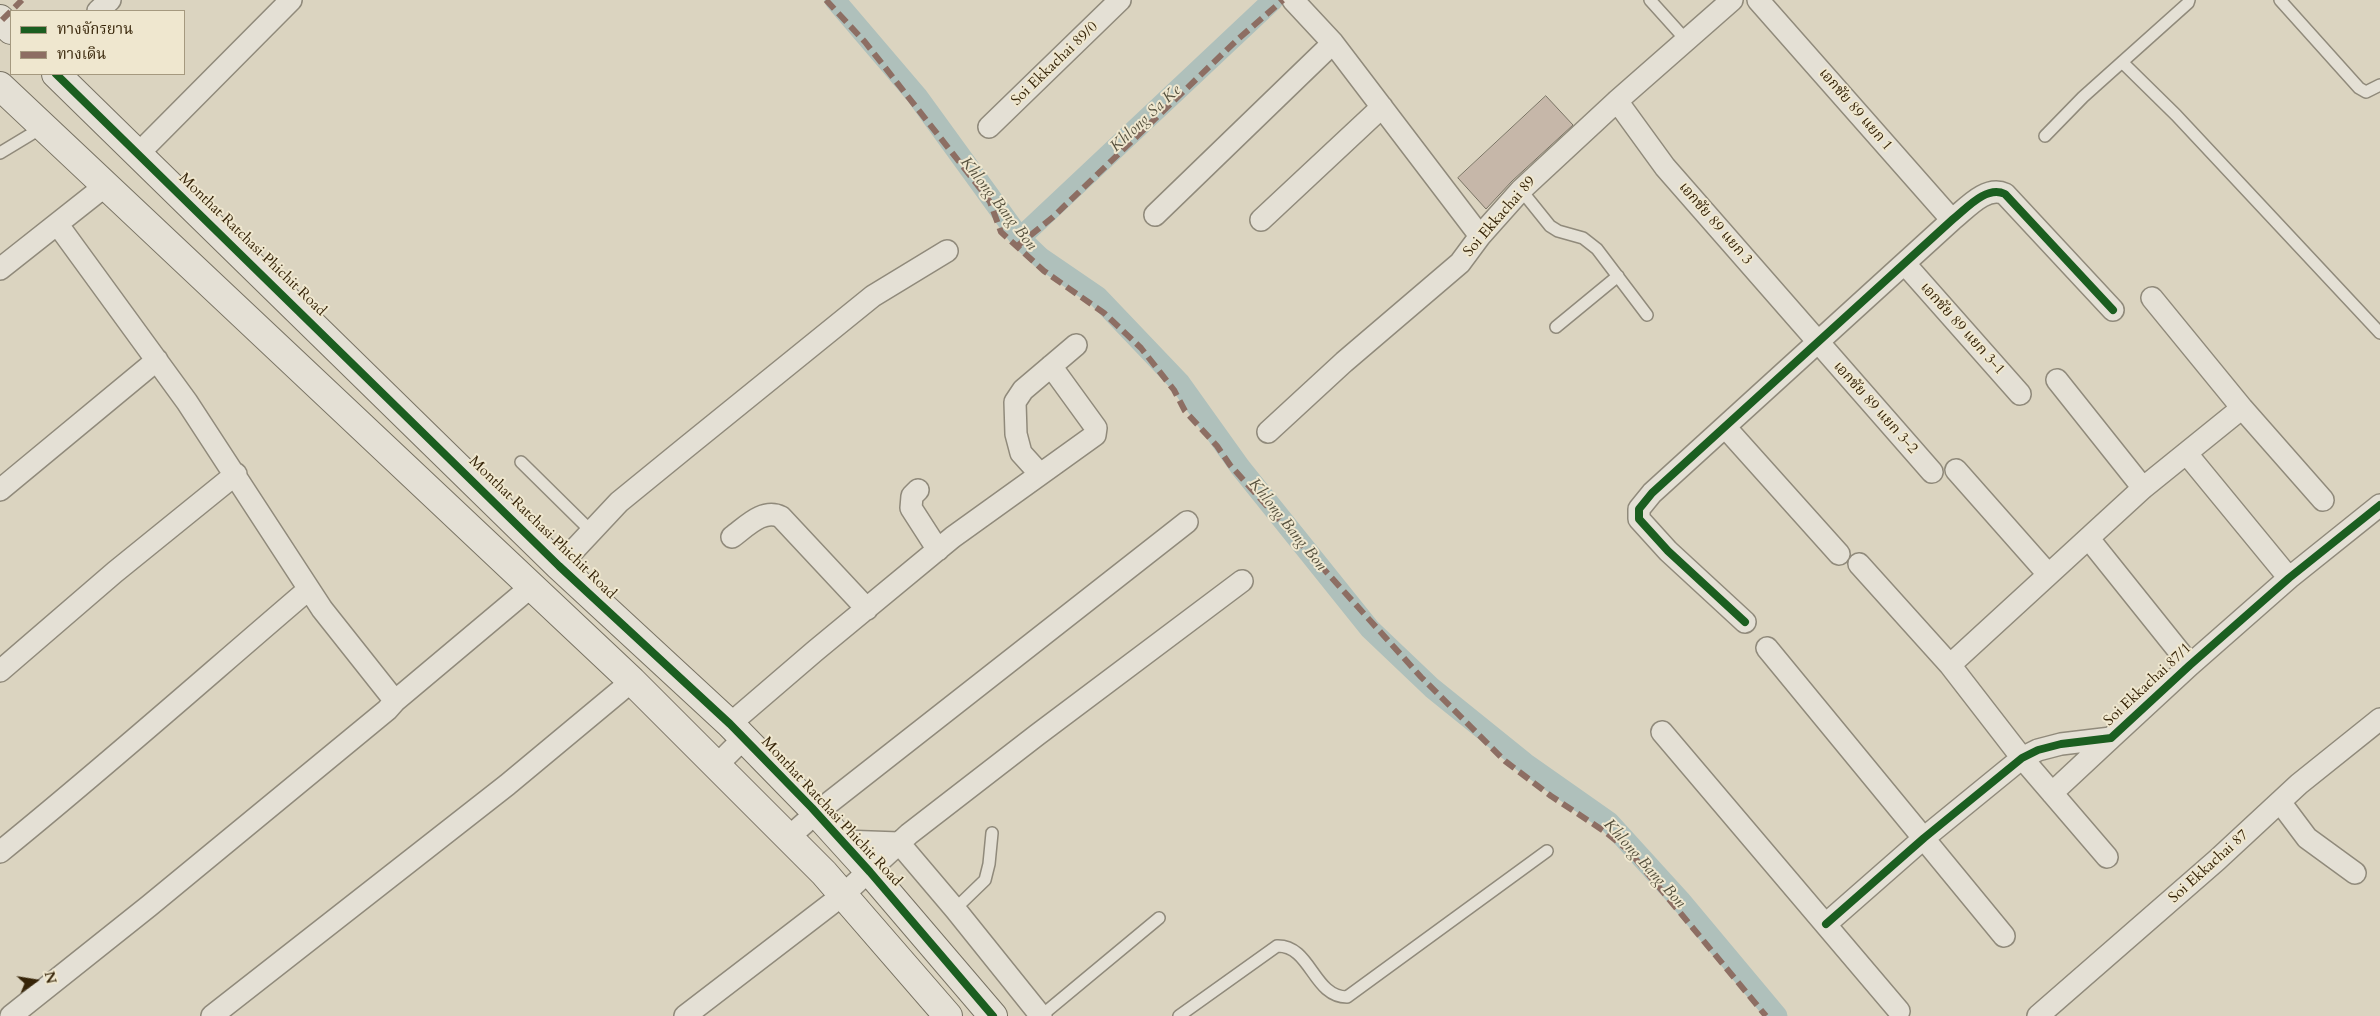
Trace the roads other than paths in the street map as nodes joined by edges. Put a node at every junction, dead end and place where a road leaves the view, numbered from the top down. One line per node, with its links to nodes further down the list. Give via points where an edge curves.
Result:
1 (110, 0): 10 (street)
2 (291, 0): 25 (street)
3 (1120, 0): 22 (street, Soi Ekkachai 89/0)
4 (1293, 0): 14 (street)
5 (1650, 0): 13 (lane)
6 (1732, 0): 13 (street, Soi Ekkachai 89)
7 (1758, 0): 30 (street, เอกชัย 89 แยก 1)
8 (2189, 0): 15 (lane)
9 (2280, 0): 18 (lane, via 2359,88 2366,92)
10 (99, 10)
11 (0, 19): 12 (street)
12 (10, 29)
13 (1686, 40): 19 (street, Soi Ekkachai 89)
14 (1333, 43): 20 (street); 28 (street)
15 (2122, 62): 23 (lane); 41 (lane, via 2176,115)
16 (57, 75): 25 (street, Monthat Ratchasi Phichit Road)
17 (0, 86): 21 (street)
18 (2380, 86)
19 (1616, 101): 27 (street, Soi Ekkachai 89); 42 (street, เอกชัย 89 แยก 3, via 1665,166)
20 (1382, 107): 29 (street); 32 (street)
21 (42, 127): 24 (lane); 26 (street)
22 (990, 127)
23 (2045, 136)
24 (0, 153)
25 (138, 154): 69 (street, Monthat Ratchasi Phichit Road)
26 (105, 186): 31 (street); 73 (street)
27 (1521, 190): 32 (street, Soi Ekkachai 89); 36 (lane, via 1550,226 1583,238)
28 (1154, 214)
29 (1261, 220)
30 (1952, 220): 34 (street); 38 (street, via 1990,192 2005,194)
31 (58, 225): 35 (street); 44 (street)
32 (1480, 236): 50 (street, Soi Ekkachai 89, via 1460,263)
33 (947, 251): 63 (street, via 873,296 619,502)
34 (1904, 264): 42 (street); 47 (street, เอกชัย 89 แยก 3-1)
35 (0, 269)
36 (1618, 276): 39 (lane); 40 (lane)
37 (2152, 298): 48 (street)
38 (2113, 310)
39 (1648, 315)
40 (1556, 327)
41 (2380, 333)
42 (1818, 343): 49 (street); 54 (street, เอกชัย 89 แยก 3-2)
43 (1076, 345): 45 (street)
44 (157, 360): 55 (street); 58 (street)
45 (1051, 366): 56 (street, via 1023,390 1015,402 1014,417 1021,452); 56 (street, via 1097,431)
46 (2057, 380): 57 (street)
47 (2020, 394)
48 (2242, 408): 51 (street); 60 (street)
49 (1726, 428): 67 (street); 76 (street, via 1652,493 1639,509 1638,516 1668,551)
50 (1268, 432)
51 (2187, 454): 57 (street); 71 (street)
52 (520, 462): 63 (lane)
53 (1956, 470): 70 (street)
54 (1932, 472)
55 (236, 474): 74 (street); 80 (street)
56 (1040, 474): 66 (street)
57 (2143, 488): 65 (street)
58 (0, 490)
59 (918, 490): 66 (street, via 912,496 911,508)
60 (2323, 500)
61 (2380, 505): 71 (street, Soi Ekkachai 87/1)
62 (1187, 522): 91 (street)
63 (591, 531): 69 (street)
64 (732, 537): 75 (street, via 767,514 781,517)
65 (2089, 539): 70 (street); 79 (street)
66 (938, 550): 75 (street)
67 (1839, 554)
68 (1859, 564): 78 (street)
69 (559, 566): 84 (street, Monthat Ratchasi Phichit Road)
70 (2048, 574): 78 (street)
71 (2289, 578): 79 (street, Soi Ekkachai 87/1)
72 (1242, 582): 96 (street)
73 (532, 586): 81 (street); 82 (street)
74 (309, 589): 82 (street); 97 (street, via 94,776)
75 (867, 609): 84 (street)
76 (1745, 622)
77 (1767, 648): 94 (street)
78 (1950, 664): 87 (street)
79 (2190, 664): 86 (street, Soi Ekkachai 87/1)
80 (0, 671)
81 (632, 681): 88 (street); 109 (street, via 507,785)
82 (395, 701): 108 (street, via 227,843)
83 (2380, 719): 90 (street, Soi Ekkachai 87)
84 (737, 731): 88 (street); 91 (street, Monthat Ratchasi Phichit Road)
85 (1662, 732): 105 (street)
86 (2111, 738): 87 (street, Soi Ekkachai 87/1, via 2061,744); 89 (street)
87 (2022, 758): 89 (street); 94 (street, Soi Ekkachai 87/1)
88 (717, 765): 93 (street)
89 (2052, 793): 99 (street)
90 (2280, 802): 101 (street, via 2307,838); 115 (street, Soi Ekkachai 87)
91 (816, 813): 93 (street); 95 (street, Monthat Ratchasi Phichit Road)
92 (992, 833): 103 (lane, via 985,880)
93 (789, 837): 102 (street)
94 (1924, 838): 105 (street, Soi Ekkachai 87/1); 106 (street)
95 (842, 841): 96 (street, Monthat Ratchasi Phichit Road); 100 (street, Monthat Ratchasi Phichit Road)
96 (899, 843): 100 (street); 103 (street, Monthat Ratchasi Phichit Road)
97 (0, 852)
98 (1547, 852): 114 (lane, via 1347,998 1331,993 1299,954 1288,947 1277,946)
99 (2107, 857)
100 (870, 872): 102 (street); 112 (street, Monthat Ratchasi Phichit Road)
101 (2355, 873)
102 (844, 894): 110 (street); 111 (street)
103 (955, 909): 113 (street, Monthat Ratchasi Phichit Road)
104 (1160, 918): 113 (lane)
105 (1826, 924): 107 (street)
106 (2004, 936)
107 (1899, 1011)
108 (11, 1016)
109 (212, 1016)
110 (685, 1016)
111 (948, 1016)
112 (993, 1016)
113 (1041, 1016)
114 (1179, 1016)
115 (2038, 1016)

